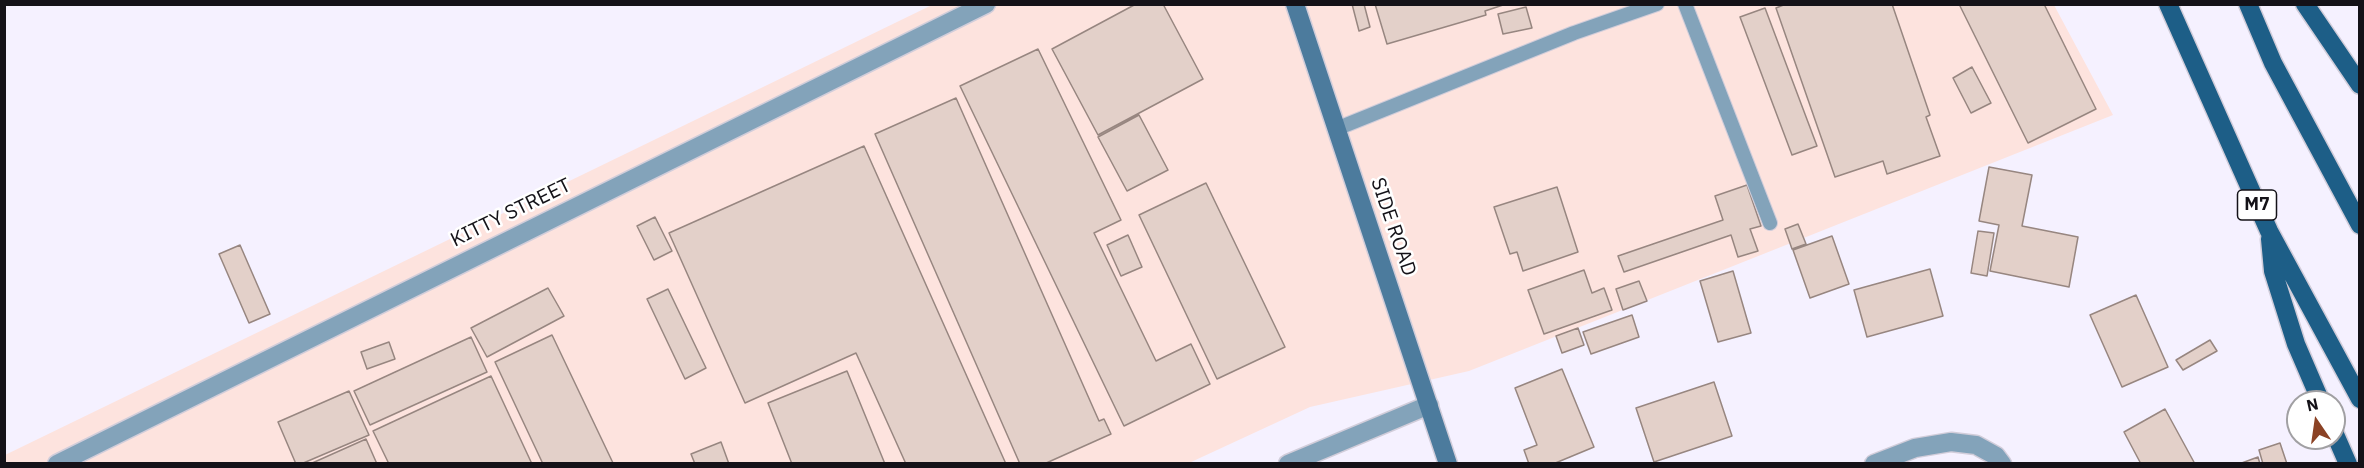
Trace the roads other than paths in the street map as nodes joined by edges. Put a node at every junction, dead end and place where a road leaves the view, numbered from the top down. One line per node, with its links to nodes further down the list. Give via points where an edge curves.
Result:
1 (986, 4): 17 (street, KITTY STREET)
2 (1295, 4): 9 (street, SIDE ROAD)
3 (1657, 4): 9 (lane, via 1574,33)
4 (1685, 4): 10 (lane)
5 (2168, 4): 12 (main road, M7)
6 (2248, 4): 11 (main road, via 2273,63)
7 (2305, 4): 8 (main road)
8 (2360, 85)
9 (1336, 129): 15 (street, SIDE ROAD)
10 (1770, 224)
11 (2360, 225)
12 (2269, 231): 13 (main road, via 2273,271 2296,344); 14 (main road, M7)
13 (2316, 390)
14 (2360, 399)
15 (1429, 405): 18 (street); 19 (street, SIDE ROAD)
16 (2342, 450): 22 (main road)
17 (57, 464)
18 (1288, 464)
19 (1448, 464)
20 (1874, 464): 21 (street, via 1915,448 1951,442 1976,445)
21 (2002, 464)
22 (2348, 464)

